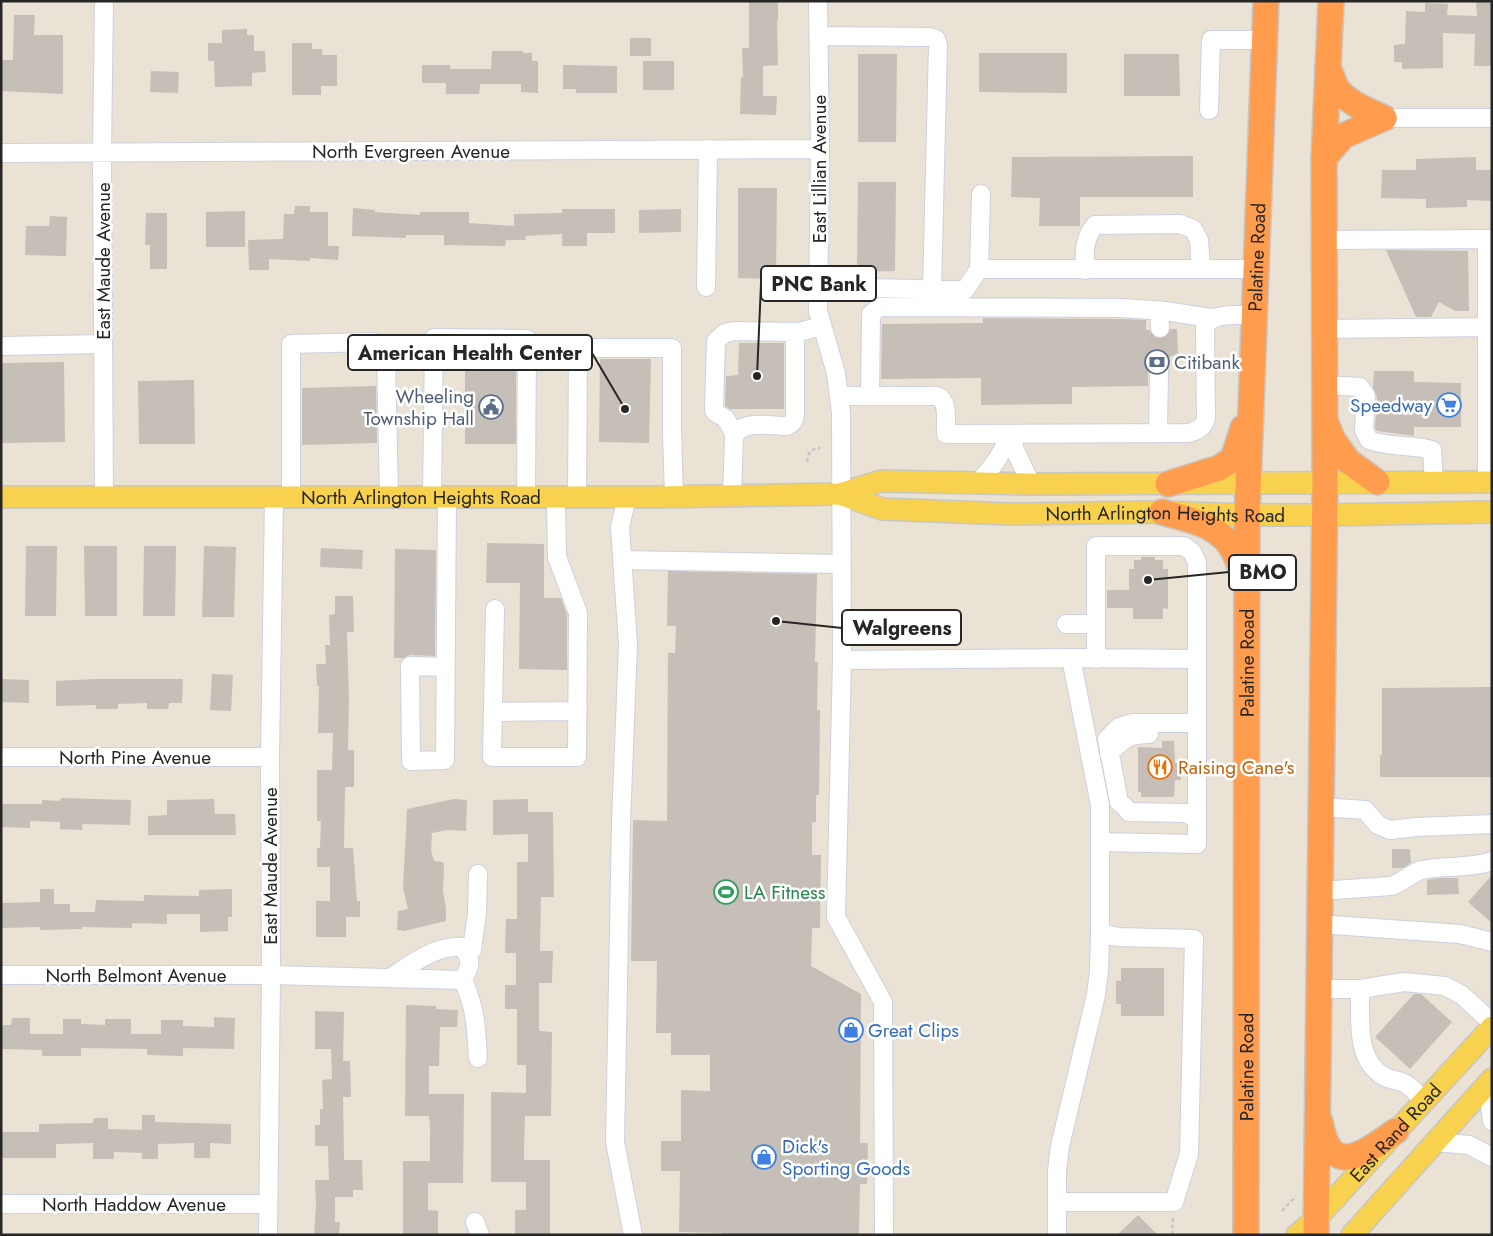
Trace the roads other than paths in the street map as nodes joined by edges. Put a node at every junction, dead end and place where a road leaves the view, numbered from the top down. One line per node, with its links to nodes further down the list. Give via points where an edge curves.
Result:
1 (104, 1): 13 (street, East Maude Avenue)
2 (818, 1): 5 (street, East Lillian Avenue)
3 (1331, 1): 7 (highway)
4 (1265, 3): 6 (highway, Palatine Road)
5 (818, 28): 12 (street, East Lillian Avenue); 25 (street, via 936,39)
6 (1264, 40): 8 (street, via 1210,40); 20 (highway, Palatine Road)
7 (1328, 65): 9 (highway, via 1336,87 1346,98); 15 (highway)
8 (1210, 110)
9 (1384, 118): 10 (street); 15 (highway, via 1343,136)
10 (1492, 118)
11 (708, 149): 12 (street, North Evergreen Avenue); 13 (street, North Evergreen Avenue); 23 (street)
12 (820, 149): 24 (street, East Lillian Avenue)
13 (102, 152): 14 (street, North Evergreen Avenue); 34 (street, East Maude Avenue)
14 (1, 153)
15 (1324, 158): 18 (highway)
16 (981, 194): 21 (street)
17 (1489, 239): 18 (street); 30 (street)
18 (1324, 240): 32 (highway)
19 (1201, 269): 20 (street); 22 (street); 22 (street, via 1199,240 1193,229 1180,224 1096,225 1089,233 1084,250)
20 (1256, 269): 27 (highway, Palatine Road)
21 (979, 270): 22 (street); 25 (street, via 965,290)
22 (1085, 270)
23 (706, 287)
24 (818, 287): 25 (street); 29 (street, East Lillian Avenue)
25 (932, 290)
26 (1159, 310): 28 (street); 31 (street); 39 (street, via 880,307 871,314)
27 (1255, 315): 28 (street); 40 (highway, Palatine Road)
28 (1211, 318): 42 (street, via 1205,327 1204,425 1188,433)
29 (822, 326): 33 (street); 38 (street, East Lillian Avenue, via 836,373)
30 (1489, 327): 32 (street); 47 (street)
31 (1160, 328)
32 (1324, 329): 37 (highway)
33 (799, 332): 43 (street, via 795,337 794,420 791,425 746,426); 43 (street, via 734,331 725,333 716,341 714,410 725,418)
34 (103, 344): 35 (street); 60 (street, East Maude Avenue)
35 (1, 346)
36 (1159, 371): 42 (street)
37 (1325, 385): 41 (highway); 46 (street, via 1360,387 1366,396 1364,430 1369,440 1432,450)
38 (839, 396): 39 (street); 53 (street, East Lillian Avenue)
39 (870, 396): 44 (street, via 937,396 945,406 946,434)
40 (1252, 405): 50 (highway, via 1233,459 1219,468); 51 (highway, Palatine Road)
41 (1325, 420): 45 (highway, via 1333,440 1348,461); 52 (highway)
42 (1158, 433): 44 (street)
43 (735, 434): 54 (street)
44 (1010, 434): 48 (street, via 1004,451); 49 (street)
45 (1377, 482): 46 (main road, North Arlington Heights Road); 52 (main road, North Arlington Heights Road)
46 (1434, 482): 47 (main road, North Arlington Heights Road)
47 (1490, 482)
48 (978, 483): 49 (main road, North Arlington Heights Road); 53 (main road, North Arlington Heights Road, via 881,481)
49 (1031, 484): 50 (main road, North Arlington Heights Road)
50 (1168, 484): 51 (main road, North Arlington Heights Road)
51 (1248, 484): 52 (main road, North Arlington Heights Road); 67 (highway, Palatine Road)
52 (1325, 484): 68 (highway)
53 (840, 494): 54 (main road, North Arlington Heights Road); 65 (main road, North Arlington Heights Road, via 882,509 1010,514); 70 (street, East Lillian Avenue)
54 (732, 496): 58 (main road, North Arlington Heights Road)
55 (556, 497): 56 (main road, North Arlington Heights Road); 64 (main road, North Arlington Heights Road); 80 (street, via 557,557 578,613)
56 (577, 497): 57 (main road, North Arlington Heights Road); 58 (street, via 578,348 672,348)
57 (627, 497): 58 (main road, North Arlington Heights Road); 69 (street, via 620,526)
58 (674, 497)
59 (1, 498): 60 (main road, North Arlington Heights Road)
60 (104, 498): 61 (main road, North Arlington Heights Road)
61 (282, 498): 62 (main road, North Arlington Heights Road); 62 (street, East Maude Avenue, via 291,420 291,344 372,342 381,346 386,354); 85 (street, East Maude Avenue)
62 (389, 498): 63 (main road, North Arlington Heights Road)
63 (440, 498): 64 (main road, North Arlington Heights Road); 64 (street, via 434,338 527,339); 79 (street)
64 (526, 498)
65 (1162, 512): 67 (main road, North Arlington Heights Road); 71 (highway, via 1211,527 1224,538 1234,551)
66 (1492, 512): 68 (main road, North Arlington Heights Road)
67 (1247, 515): 68 (main road, North Arlington Heights Road); 71 (highway, Palatine Road)
68 (1324, 515): 88 (highway)
69 (622, 560): 70 (street); 119 (street, via 628,644 615,1142)
70 (841, 564): 77 (street, East Lillian Avenue)
71 (1248, 585): 122 (highway, Palatine Road)
72 (495, 609): 81 (street)
73 (1066, 624): 74 (street)
74 (1096, 624): 76 (street); 78 (street, via 1096,546 1184,546 1197,562)
75 (1071, 658): 76 (street); 77 (street); 91 (street, via 1100,805)
76 (1096, 658): 78 (street)
77 (842, 660): 120 (street, East Lillian Avenue, via 836,917 884,1002)
78 (1196, 660): 82 (street)
79 (446, 667): 79 (street, via 446,760 411,761 410,666)
80 (578, 711): 81 (street); 81 (street, via 577,757 492,757)
81 (493, 712)
82 (1196, 729): 83 (street, via 1132,734); 83 (street, via 1136,715 1107,739); 86 (street)
83 (1109, 754): 87 (street, via 1118,802)
84 (1, 757): 85 (street, North Pine Avenue)
85 (270, 757): 100 (street, East Maude Avenue)
86 (1196, 792): 87 (street, via 1185,802 1129,802); 89 (street)
87 (1124, 806): 89 (street, via 1129,812 1186,813)
88 (1321, 807): 90 (street, via 1365,810 1378,825 1390,830); 94 (highway)
89 (1196, 820): 91 (street, via 1196,844)
90 (1492, 824)
91 (1100, 842): 96 (street)
92 (1492, 861): 94 (street, via 1422,870 1391,886)
93 (478, 874): 98 (street, via 472,950)
94 (1320, 891): 95 (highway)
95 (1319, 924): 97 (street, via 1460,934); 104 (highway)
96 (1100, 934): 114 (street, via 1096,994 1060,1146); 114 (street, via 1194,939 1188,1154 1174,1202)
97 (1492, 942)
98 (466, 953): 101 (street, via 462,947 451,946 431,952); 102 (street, via 470,966)
99 (1, 975): 100 (street, North Belmont Avenue)
100 (271, 975): 101 (street, North Belmont Avenue); 116 (street, East Maude Avenue)
101 (390, 978): 102 (street, North Belmont Avenue)
102 (463, 980): 106 (street, via 476,1019)
103 (1360, 988): 104 (street); 105 (street, via 1404,982 1445,986 1462,996); 108 (street, via 1362,1038 1369,1064 1385,1077 1405,1083)
104 (1318, 990): 109 (highway)
105 (1492, 1025): 108 (main road, East Rand Road)
106 (478, 1058)
107 (1491, 1079): 110 (street); 112 (main road, East Rand Road)
108 (1424, 1100): 111 (main road, East Rand Road)
109 (1317, 1112): 111 (highway, via 1326,1144 1338,1155 1361,1154); 117 (highway)
110 (1492, 1121)
111 (1396, 1131): 117 (main road, East Rand Road)
112 (1436, 1142): 113 (street, via 1469,1145); 123 (main road, East Rand Road)
113 (1492, 1157)
114 (1057, 1202): 121 (street)
115 (1, 1204): 116 (street, North Haddow Avenue)
116 (267, 1204): 118 (street, East Maude Avenue)
117 (1310, 1229)
118 (268, 1235)
119 (633, 1235)
120 (884, 1235)
121 (1057, 1235)
122 (1246, 1235)
123 (1352, 1235)

